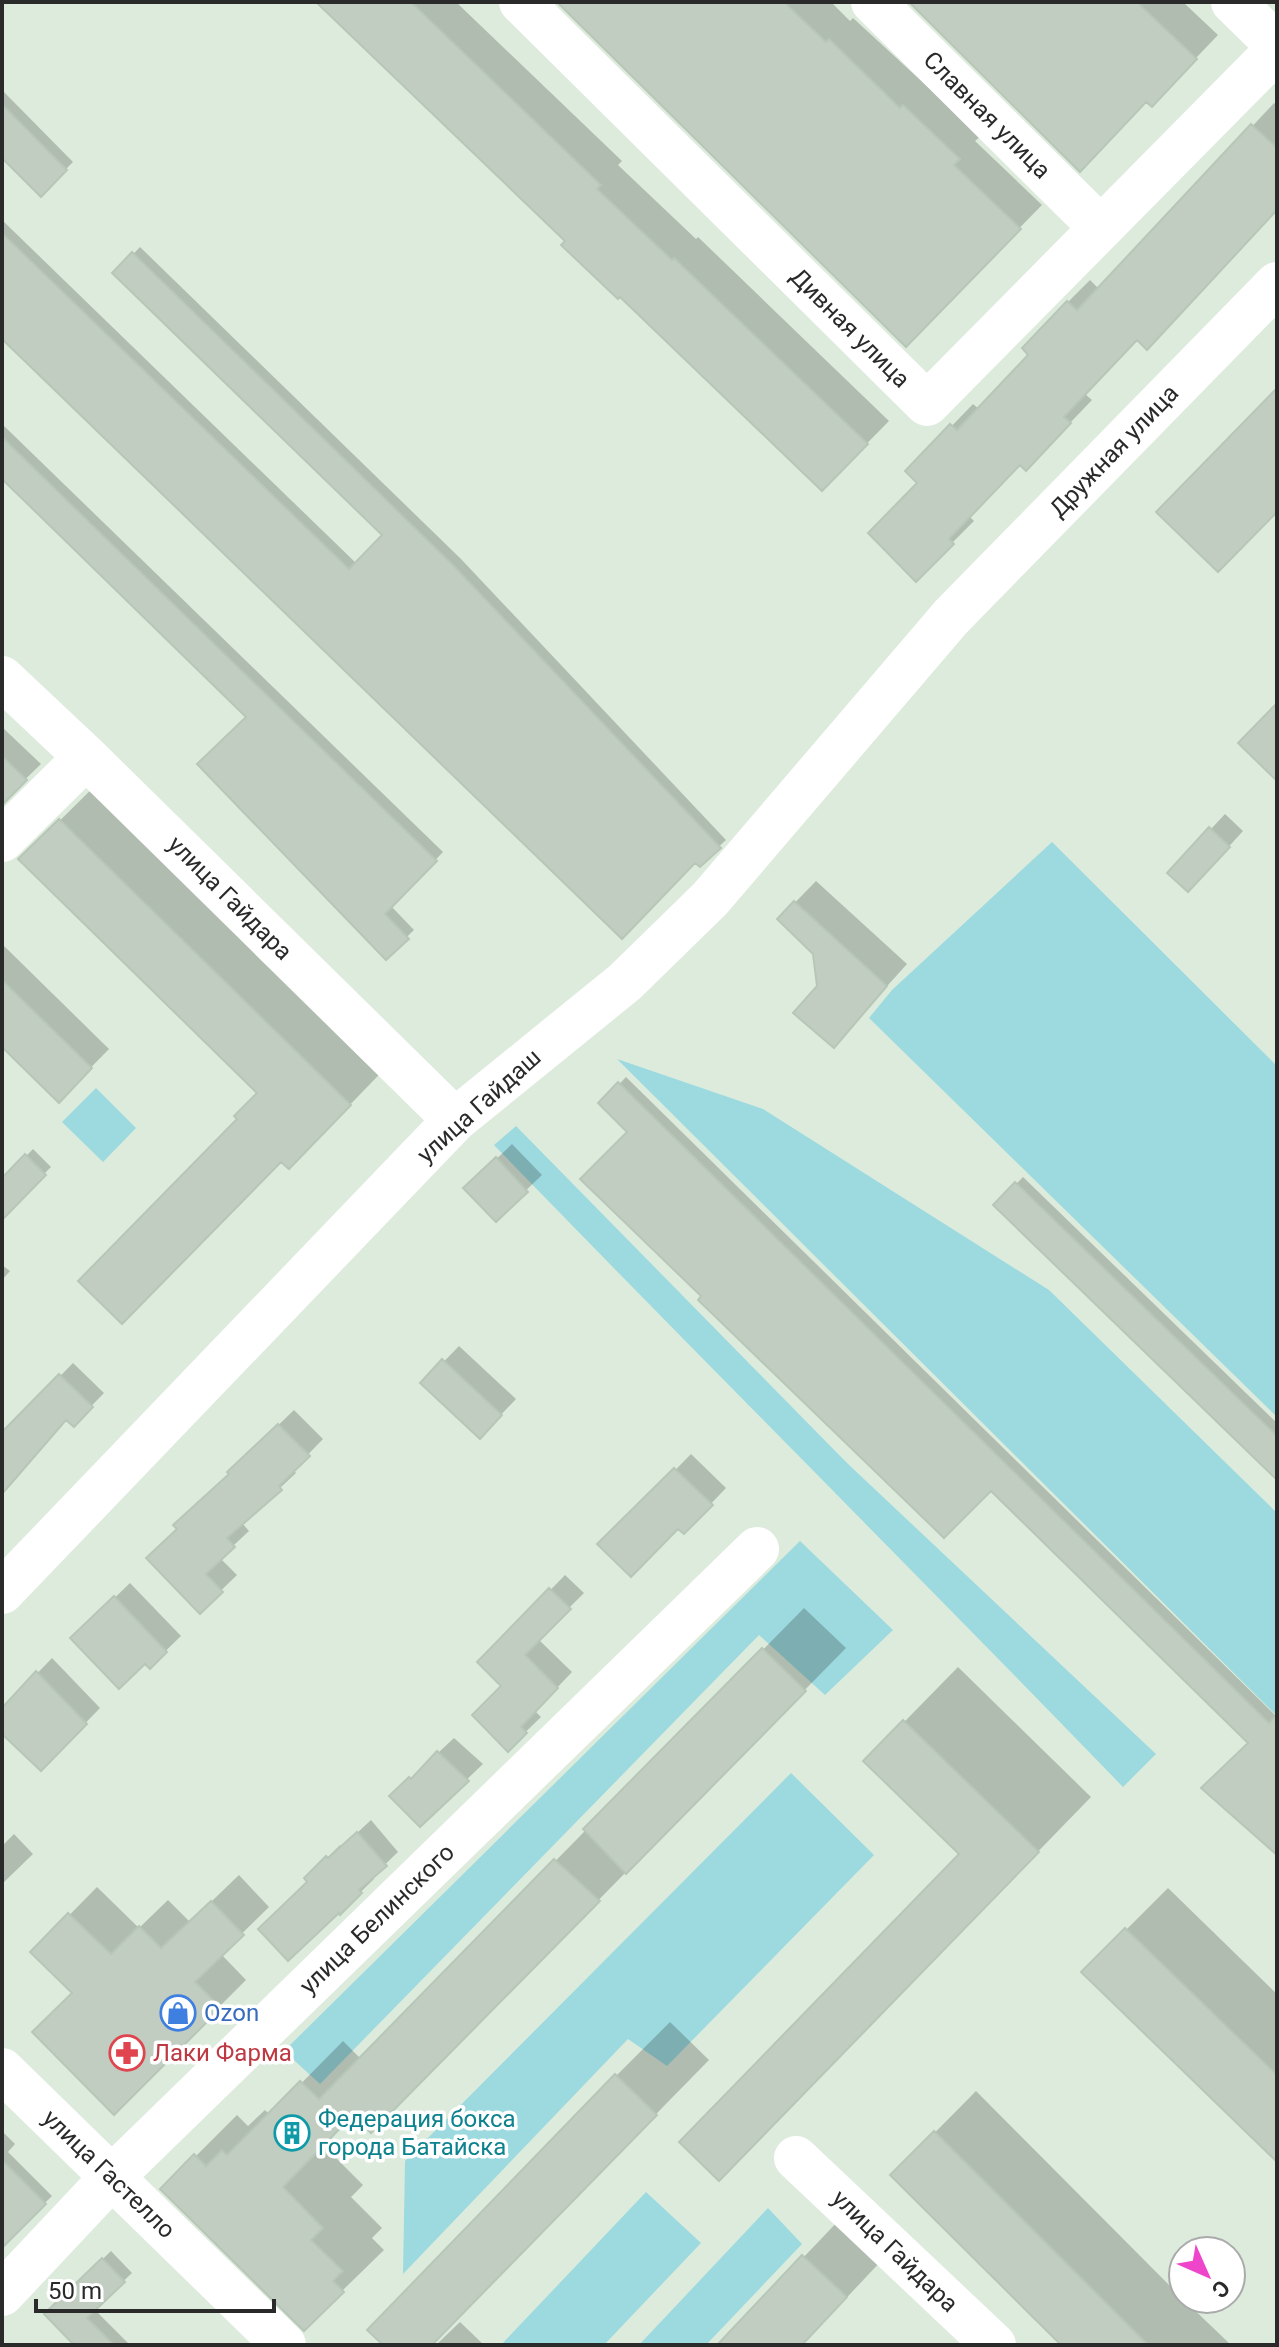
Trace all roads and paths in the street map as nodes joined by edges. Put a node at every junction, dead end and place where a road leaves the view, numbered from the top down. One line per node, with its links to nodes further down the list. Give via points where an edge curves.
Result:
1 (521, 2): 5 (street, Дивная улица, via 927,404)
2 (873, 2): 5 (street, Славная улица)
3 (1233, 2): 4 (street)
4 (1277, 48): 5 (street, Дивная улица)
5 (1101, 228)
6 (1277, 284): 7 (street, Дружная улица)
7 (951, 617): 11 (street, улица Гайдаш, via 710,899 625,982)
8 (2, 678): 9 (street, улица Гайдара)
9 (86, 757): 10 (street); 11 (street, улица Гайдара)
10 (2, 840)
11 (455, 1120): 13 (street, улица Гайдаш)
12 (757, 1549): 16 (street, улица Белинского)
13 (2, 1592)
14 (2, 2070): 16 (street, улица Гастелло)
15 (796, 2158): 19 (street, улица Гайдара)
16 (112, 2177): 17 (street, улица Белинского); 18 (street, улица Гастелло)
17 (2, 2294)
18 (284, 2345)
19 (994, 2345)

